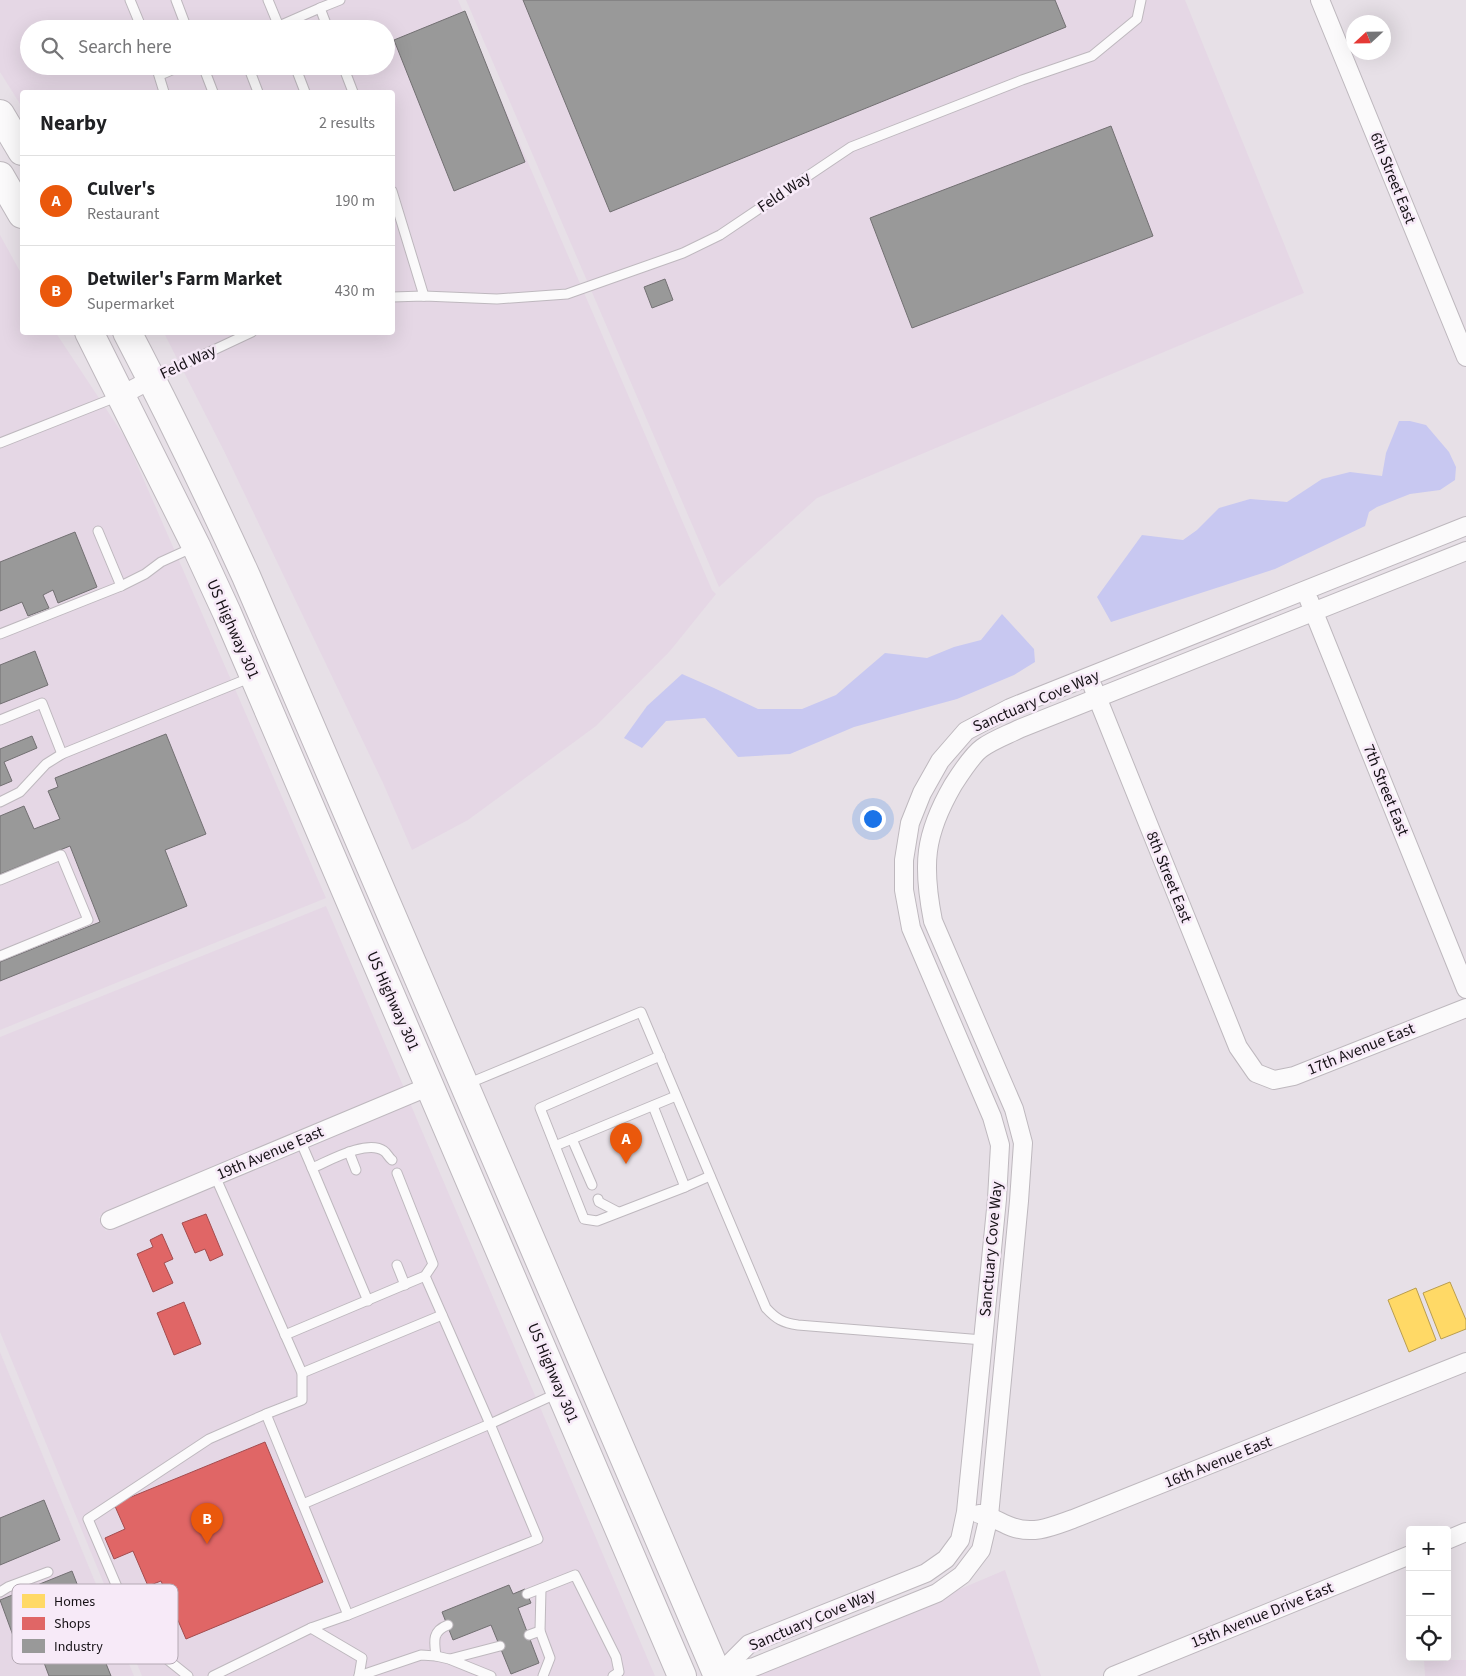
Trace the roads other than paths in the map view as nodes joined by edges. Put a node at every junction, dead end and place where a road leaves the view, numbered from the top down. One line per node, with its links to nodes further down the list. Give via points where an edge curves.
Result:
1 (130, 0): 8 (lane)
2 (176, 0): 9 (lane)
3 (268, 0): 10 (lane)
4 (340, 0): 7 (lane)
5 (1141, 0): 28 (lane, Feld Way, via 1137,19 1092,56 851,147 720,236 683,253 567,294 497,299)
6 (1320, 0): 33 (street, 6th Street East)
7 (320, 8): 11 (lane); 12 (lane)
8 (138, 20)
9 (184, 20)
10 (274, 20)
11 (294, 20)
12 (325, 20)
13 (159, 75): 18 (lane)
14 (206, 75): 19 (lane)
15 (251, 75): 20 (lane)
16 (298, 75): 21 (lane)
17 (346, 75): 22 (lane)
18 (163, 90)
19 (212, 90)
20 (257, 90)
21 (304, 90)
22 (352, 90)
23 (0, 114): 24 (main road)
24 (20, 148)
25 (0, 176): 26 (main road)
26 (20, 211)
27 (396, 211): 28 (lane)
28 (424, 296): 29 (lane, Feld Way)
29 (395, 297)
30 (92, 335): 35 (main road, US Highway 301)
31 (128, 335): 34 (main road)
32 (246, 335): 34 (lane, Feld Way)
33 (1466, 357)
34 (152, 379): 35 (street); 51 (main road, via 246,576)
35 (122, 395): 36 (lane); 39 (main road, US Highway 301)
36 (0, 443)
37 (1466, 526): 42 (street, Sanctuary Cove Way)
38 (98, 530): 41 (lane)
39 (196, 546): 41 (lane); 45 (main road, US Highway 301)
40 (1466, 551): 43 (street, Sanctuary Cove Way)
41 (121, 586): 44 (lane)
42 (1305, 591): 43 (street, 7th Street East); 46 (street, Sanctuary Cove Way)
43 (1314, 612): 47 (street, Sanctuary Cove Way); 55 (street, 7th Street East)
44 (0, 634)
45 (254, 676): 49 (lane); 51 (main road, via 270,683 278,695 309,764); 53 (main road, US Highway 301)
46 (1089, 677): 47 (street, 8th Street East); 85 (street, Sanctuary Cove Way, via 1010,708 966,731 940,761 922,793 908,832 904,890 911,928 992,1117 1000,1146)
47 (1097, 698): 58 (street, 8th Street East, via 1238,1047); 93 (street, Sanctuary Cove Way, via 1019,729 981,749 959,775 942,803 932,829 926,862 933,921 1014,1109 1023,1143)
48 (0, 720): 49 (lane, via 42,703)
49 (62, 754): 50 (lane, via 46,764 20,792)
50 (0, 802)
51 (359, 841): 60 (main road)
52 (0, 880): 54 (lane, via 61,855 88,920)
53 (369, 945): 59 (main road, US Highway 301); 60 (main road, via 388,960 428,1050 443,1071)
54 (0, 956)
55 (1466, 990)
56 (1466, 1008): 58 (street, 17th Avenue East, via 1294,1076 1274,1080)
57 (660, 1056): 60 (lane, via 641,1012); 61 (lane); 65 (lane, via 540,1108)
58 (1256, 1072)
59 (430, 1086): 64 (street, 19th Avenue East); 75 (main road, via 446,1095); 88 (main road, US Highway 301)
60 (464, 1086): 75 (main road)
61 (676, 1096): 62 (lane); 72 (lane)
62 (654, 1106): 63 (lane); 74 (lane)
63 (572, 1139): 65 (lane); 73 (lane)
64 (300, 1140): 68 (lane); 71 (street, 19th Avenue East)
65 (555, 1146): 77 (lane, via 584,1219 597,1221)
66 (349, 1152): 67 (lane, via 372,1147 384,1150); 68 (lane); 69 (lane)
67 (392, 1160)
68 (312, 1168): 82 (lane)
69 (356, 1170)
70 (397, 1174): 80 (lane, via 434,1264)
71 (215, 1176): 78 (street, 19th Avenue East); 84 (lane)
72 (710, 1176): 74 (lane); 85 (lane, via 766,1308 774,1317 798,1325)
73 (592, 1185)
74 (685, 1187): 77 (lane)
75 (508, 1188): 120 (main road)
76 (598, 1199): 77 (lane)
77 (618, 1212)
78 (110, 1220)
79 (397, 1265): 81 (lane)
80 (425, 1276): 81 (lane); 83 (lane)
81 (405, 1285): 82 (lane)
82 (368, 1301): 84 (lane)
83 (442, 1314): 87 (lane); 90 (lane)
84 (285, 1335): 87 (lane)
85 (983, 1340): 92 (street, Sanctuary Cove Way)
86 (1466, 1362): 93 (street, 16th Avenue East, via 1040,1531 1014,1528)
87 (302, 1373): 89 (lane, via 302,1400)
88 (561, 1392): 90 (lane); 119 (main road, US Highway 301)
89 (266, 1414): 91 (lane); 99 (lane, via 209,1439 88,1519)
90 (490, 1424): 91 (lane); 104 (lane, via 538,1539)
91 (303, 1504): 104 (lane)
92 (966, 1512): 93 (street, 16th Avenue East); 120 (street, Sanctuary Cove Way, via 960,1540 946,1559 926,1573 749,1644)
93 (989, 1516): 120 (street, Sanctuary Cove Way, via 981,1550 962,1575 937,1593 754,1667)
94 (1466, 1532): 95 (street)
95 (1451, 1538)
96 (1406, 1557): 121 (street, 15th Avenue Drive East)
97 (48, 1572): 98 (lane)
98 (16, 1584)
99 (116, 1584)
100 (12, 1586): 102 (lane)
101 (541, 1588): 103 (lane); 107 (lane); 118 (lane, via 575,1575 616,1656 619,1672)
102 (0, 1592)
103 (527, 1594)
104 (348, 1615): 106 (lane)
105 (448, 1625): 110 (lane, via 436,1633)
106 (311, 1628): 114 (lane); 115 (lane, via 362,1658)
107 (540, 1631): 108 (lane); 117 (lane, via 550,1658)
108 (528, 1635)
109 (500, 1646): 111 (lane)
110 (436, 1656): 111 (lane); 115 (lane, via 421,1655)
111 (450, 1659): 116 (lane)
112 (173, 1664): 113 (lane)
113 (188, 1676)
114 (213, 1676)
115 (359, 1676)
116 (491, 1676)
117 (543, 1676)
118 (612, 1676)
119 (682, 1676)
120 (718, 1676)
121 (1113, 1676)

